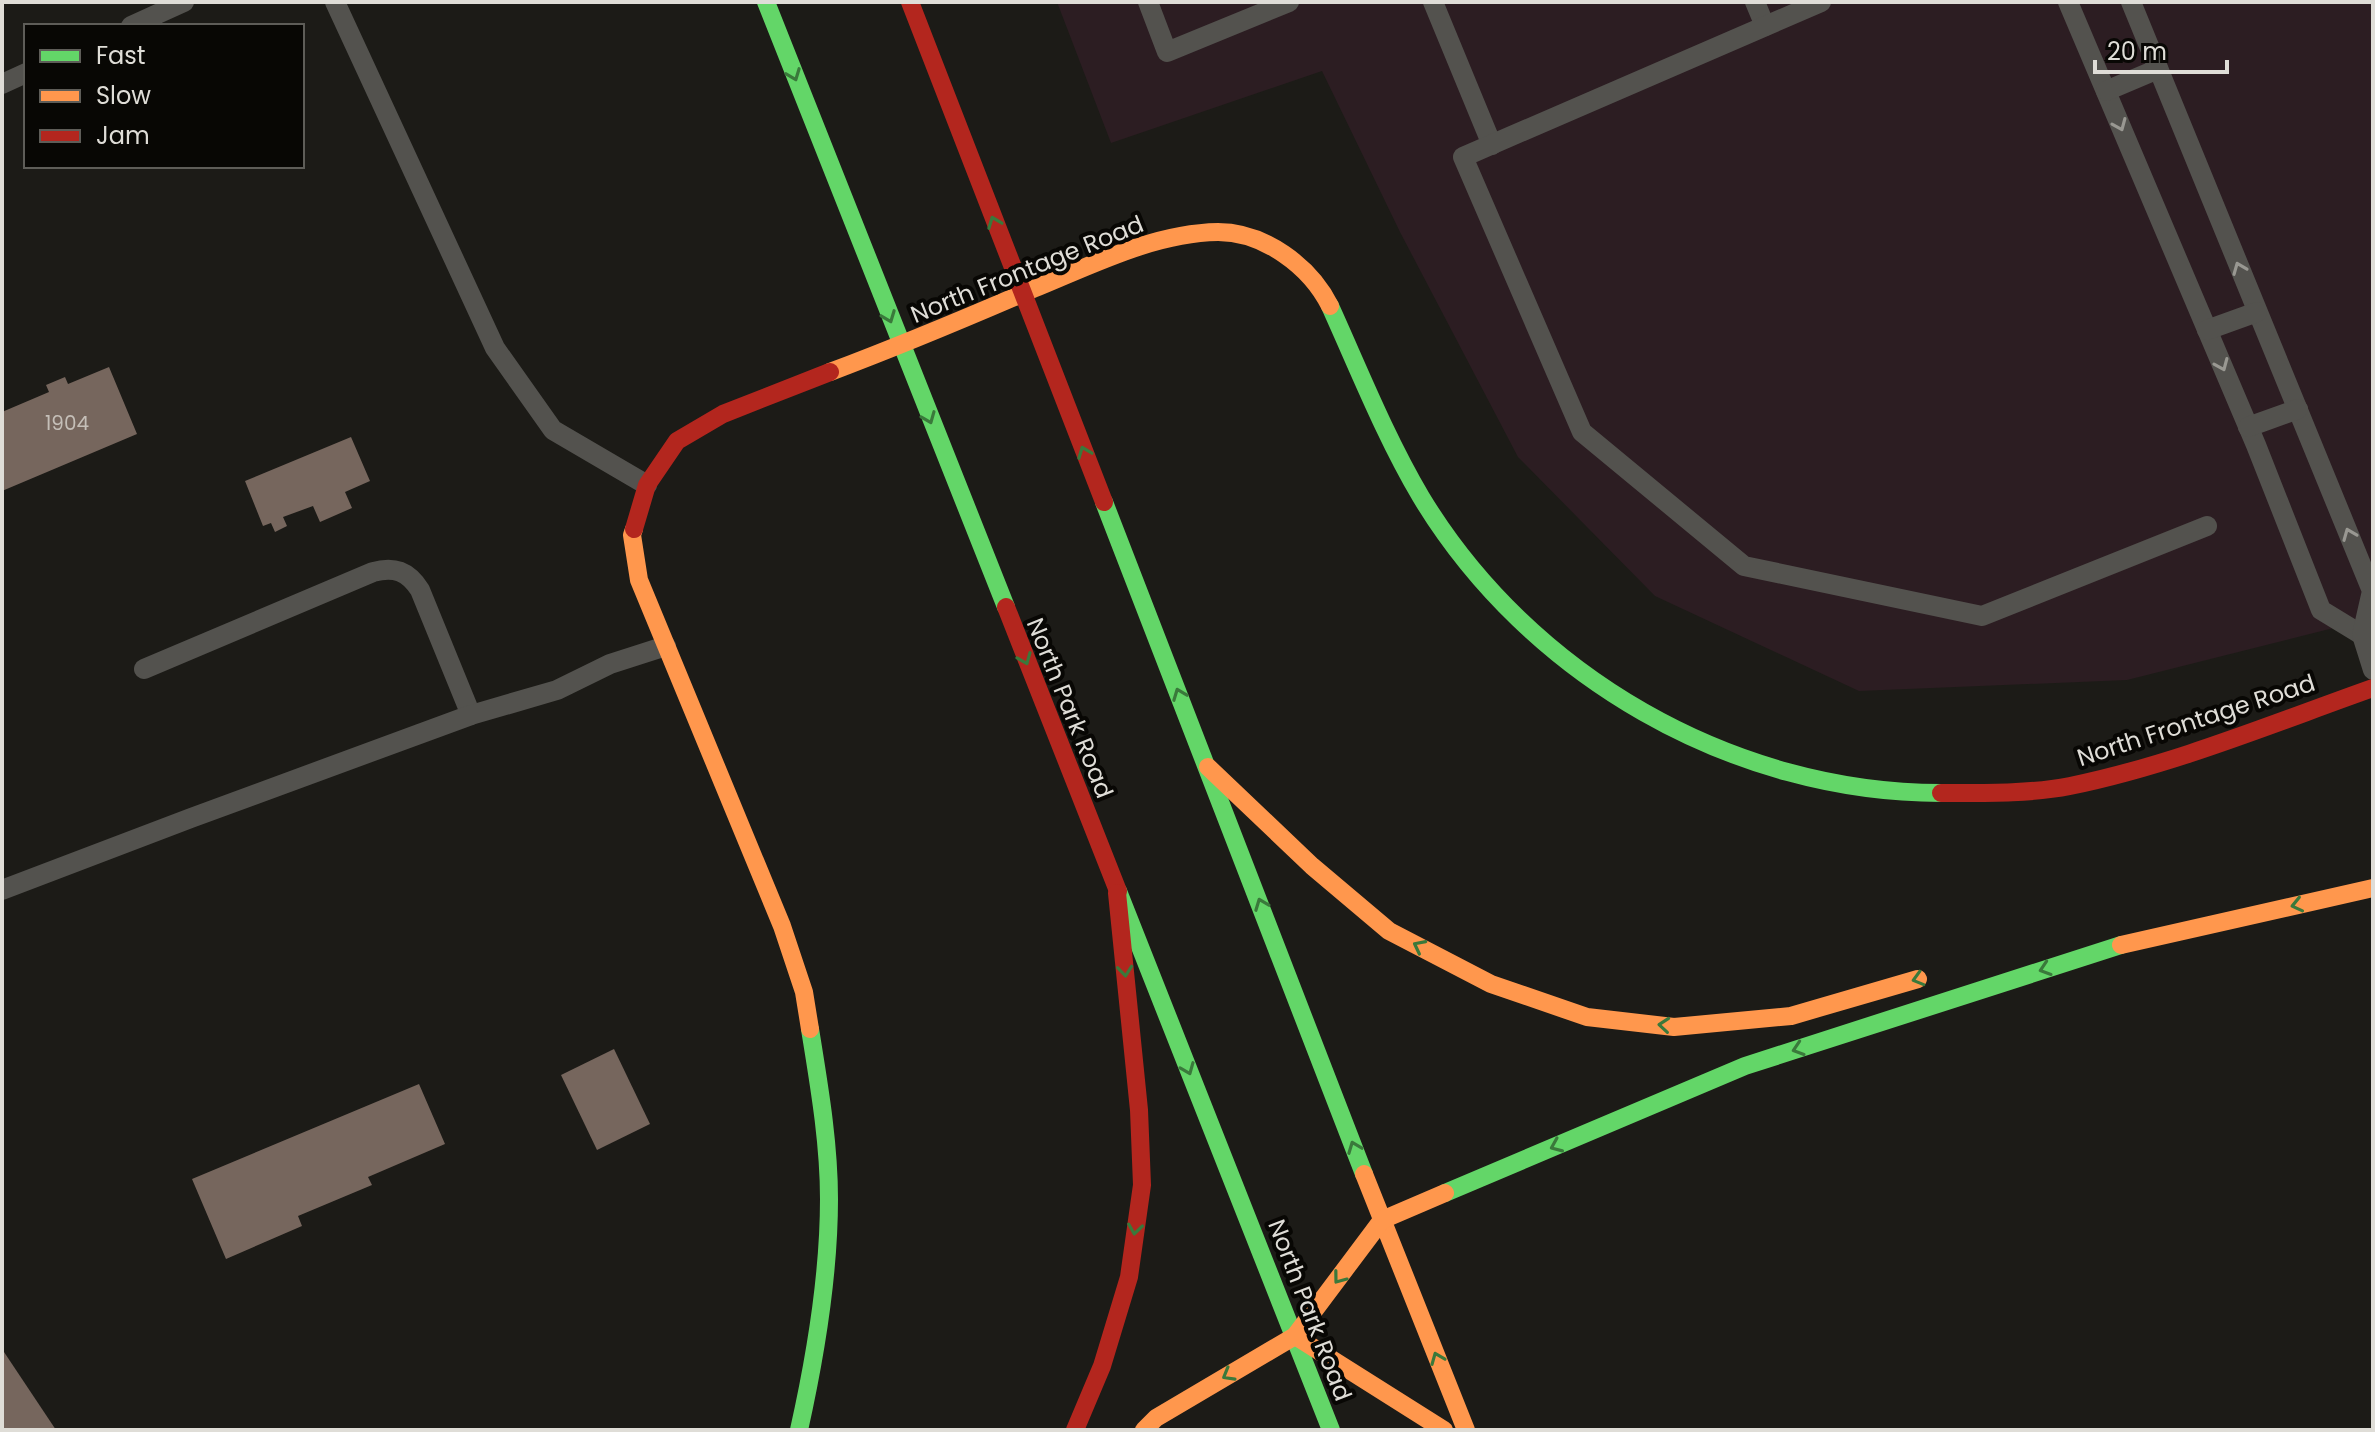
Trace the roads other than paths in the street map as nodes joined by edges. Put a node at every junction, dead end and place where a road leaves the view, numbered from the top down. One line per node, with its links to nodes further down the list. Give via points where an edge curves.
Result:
1 (184, 2): 12 (lane)
2 (335, 2): 25 (lane, via 495,348 553,430)
3 (766, 2): 22 (main road, North Park Road, one-way to 22)
4 (910, 2): 19 (main road, one-way to 4)
5 (1148, 2): 6 (lane, via 1167,52)
6 (1289, 2)
7 (1433, 2): 18 (lane)
8 (1755, 2): 13 (lane)
9 (1821, 2): 13 (lane)
10 (2068, 2): 17 (lane)
11 (2131, 2): 14 (lane)
12 (135, 24)
13 (1765, 26): 18 (lane)
14 (2158, 69): 17 (lane); 20 (lane, one-way to 14)
15 (24, 74): 16 (lane)
16 (2, 84)
17 (2106, 91): 21 (lane, one-way to 21)
18 (1492, 145): 26 (lane, via 1463,157 1582,432 1744,566 1982,616)
19 (1022, 294): 22 (main road, North Frontage Road); 31 (main road, North Frontage Road, via 1177,236 1221,232 1261,240 1299,265 1328,301 1410,478 1508,611 1576,668 1644,714 1774,768 1902,793 2068,786 2166,760); 33 (main road, one-way to 19)
20 (2257, 312): 21 (lane); 23 (lane)
21 (2207, 330): 24 (lane, one-way to 24)
22 (900, 345): 25 (main road, North Frontage Road, via 723,414 677,441); 36 (main road, North Park Road, one-way to 36)
23 (2298, 409): 24 (lane); 27 (lane, one-way to 23, via 2372,591)
24 (2248, 427): 27 (lane, via 2321,610)
25 (647, 485): 28 (main road, North Frontage Road, via 632,535 639,580)
26 (2207, 526)
27 (2362, 635): 30 (lane)
28 (666, 646): 32 (lane, via 610,664 557,690); 40 (main road, North Frontage Road, via 782,926 804,992 822,1100 829,1198 825,1288)
29 (144, 669): 32 (lane, via 386,568 413,578 420,590)
30 (2373, 670)
31 (2373, 688)
32 (471, 715): 35 (lane)
33 (1208, 767): 37 (main road, one-way to 33, via 1791,1016 1674,1027 1587,1017 1491,984 1389,931); 38 (main road, one-way to 33)
34 (2373, 888): 38 (main road, one-way to 38, via 2119,945 1745,1066)
35 (2, 890)
36 (1117, 893): 39 (main road, North Park Road, one-way to 39); 41 (main road, one-way to 41, via 1142,1185 1129,1277 1102,1366)
37 (1940, 973)
38 (1382, 1220): 39 (main road, one-way to 39); 45 (main road, one-way to 38)
39 (1295, 1336): 42 (main road, one-way to 42); 43 (main road, North Park Road); 44 (main road)
40 (799, 1430)
41 (1075, 1430)
42 (1144, 1430)
43 (1331, 1430)
44 (1444, 1430)
45 (1466, 1430)

